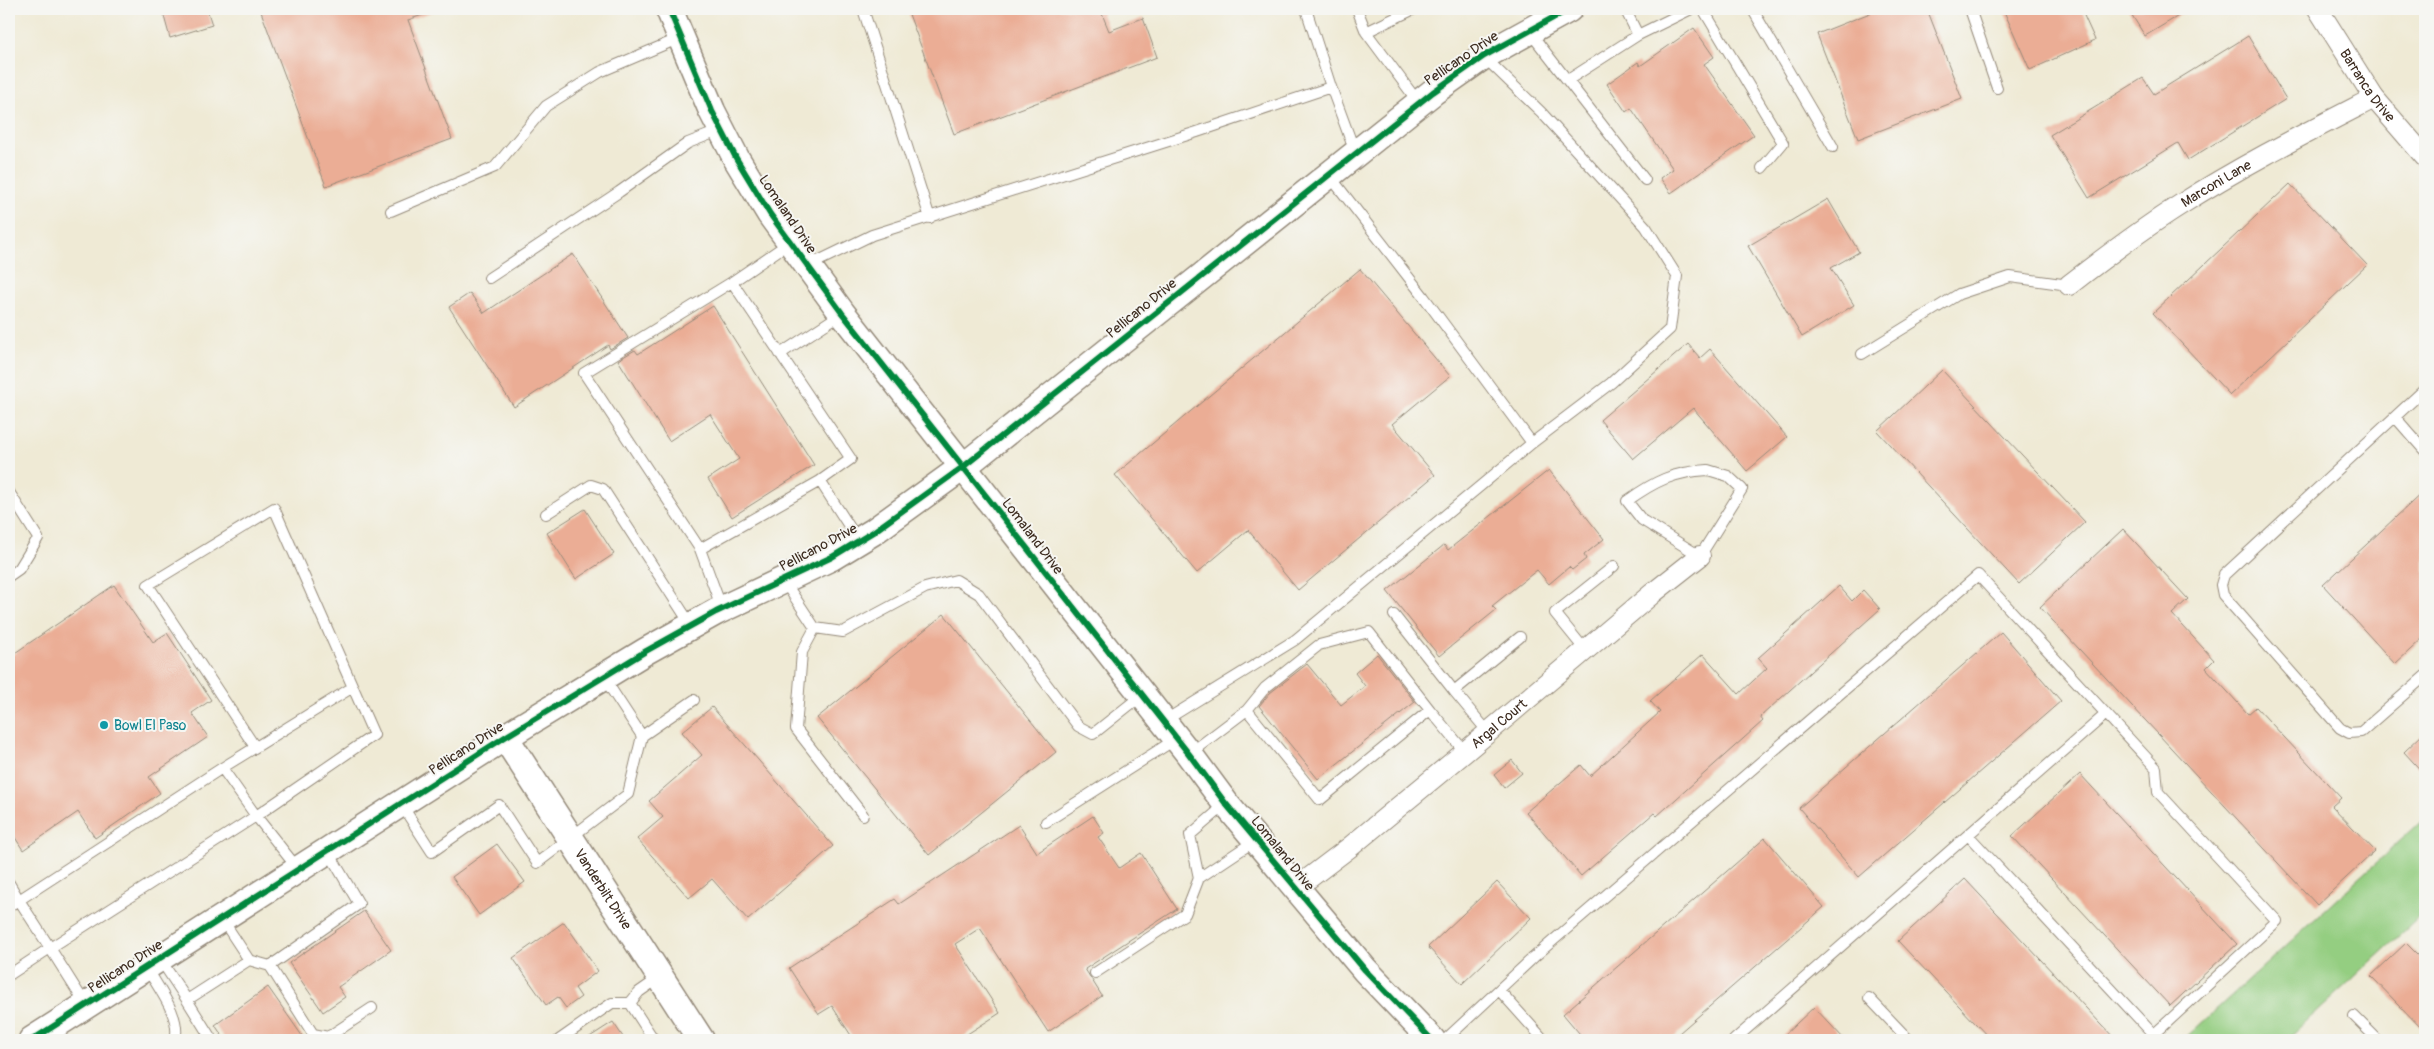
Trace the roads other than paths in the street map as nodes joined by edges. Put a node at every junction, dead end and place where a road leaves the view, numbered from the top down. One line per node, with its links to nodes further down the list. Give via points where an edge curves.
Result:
1 (669, 9): 16 (street, Lomaland Drive)
2 (864, 9): 31 (lane)
3 (1306, 9): 19 (lane)
4 (1357, 9): 14 (lane)
5 (1414, 9): 14 (lane)
6 (1568, 9): 13 (street, Pellicano Drive)
7 (1625, 9): 15 (lane)
8 (1691, 9): 15 (lane)
9 (1703, 9): 27 (lane, via 1783,143)
10 (1970, 9): 20 (lane)
11 (2318, 9): 21 (street, Barranca Drive)
12 (1756, 10): 24 (lane)
13 (1529, 30): 17 (street, Pellicano Drive); 18 (lane)
14 (1366, 32): 22 (lane)
15 (1638, 35): 18 (lane)
16 (681, 38): 23 (street, Lomaland Drive); 30 (lane, via 600,72 546,106 495,167)
17 (1484, 56): 22 (street, Pellicano Drive); 42 (lane, via 1541,112 1646,227 1677,276 1670,329 1611,383)
18 (1568, 80): 29 (lane)
19 (1331, 87): 26 (lane); 31 (lane)
20 (1997, 88)
21 (2374, 98): 25 (street, Barranca Drive); 36 (street, Marconi Lane, via 2180,205)
22 (1418, 103): 26 (street, Pellicano Drive)
23 (722, 130): 32 (street, Lomaland Drive, via 770,214); 34 (lane, via 688,143)
24 (1833, 147)
25 (2423, 151)
26 (1356, 153): 28 (street, Pellicano Drive)
27 (1762, 168)
28 (1329, 175): 42 (lane); 44 (street, Pellicano Drive)
29 (1645, 180)
30 (391, 211)
31 (930, 218): 33 (lane, via 872,235)
32 (790, 242): 33 (street, Lomaland Drive); 35 (lane)
33 (808, 266): 37 (street, Lomaland Drive)
34 (489, 278)
35 (732, 282): 38 (lane); 49 (lane, via 584,373)
36 (2069, 285): 39 (lane, via 2010,277 1959,294)
37 (842, 313): 38 (lane); 44 (street, Lomaland Drive)
38 (780, 354): 45 (lane, via 851,459)
39 (1862, 354)
40 (2425, 389): 41 (lane)
41 (2395, 417): 43 (lane); 60 (lane, via 2224,575 2221,585 2223,595 2340,728 2349,733 2361,732)
42 (1532, 443): 72 (lane)
43 (2425, 451)
44 (963, 467): 48 (street, Pellicano Drive); 64 (street, Lomaland Drive)
45 (820, 481): 48 (lane); 49 (lane)
46 (9, 492): 52 (lane, via 38,538 19,570)
47 (546, 514): 56 (lane, via 591,485 603,489)
48 (858, 540): 53 (street, Pellicano Drive, via 832,557)
49 (700, 549): 54 (lane)
50 (1700, 556): 50 (lane, via 1742,489 1728,476 1708,470 1682,471 1650,485 1627,501 1642,520); 59 (street, Argal Court)
51 (1614, 566): 59 (lane, via 1555,613)
52 (9, 576)
53 (783, 580): 54 (street, Pellicano Drive); 57 (lane)
54 (722, 609): 56 (street, Pellicano Drive)
55 (1394, 615): 63 (lane)
56 (691, 626): 61 (street, Pellicano Drive)
57 (815, 628): 64 (lane, via 843,632 925,588 956,580 979,594 1078,726 1093,734); 78 (lane, via 802,652 796,729)
58 (1520, 637): 63 (lane)
59 (1585, 650): 69 (street, Argal Court)
60 (2425, 676)
61 (603, 677): 70 (lane); 71 (street, Pellicano Drive)
62 (353, 687): 73 (lane); 73 (lane, via 274,508 148,585); 79 (lane, via 374,735)
63 (1454, 691): 69 (lane)
64 (1142, 695): 72 (street, Lomaland Drive)
65 (694, 700): 70 (lane)
66 (1247, 710): 67 (lane, via 1265,688 1319,645 1368,632); 67 (lane, via 1320,800); 72 (lane)
67 (1430, 710): 74 (lane)
68 (2106, 714): 81 (lane); 99 (lane, via 1978,575); 107 (lane, via 2156,768 2158,792 2278,921)
69 (1488, 732): 74 (street, Argal Court)
70 (642, 736): 83 (lane, via 628,794)
71 (505, 738): 76 (street, Pellicano Drive); 83 (street, Vanderbilt Drive)
72 (1176, 738): 77 (street, Lomaland Drive); 80 (lane)
73 (255, 747): 75 (lane)
74 (1465, 752): 88 (street, Argal Court)
75 (222, 768): 79 (lane); 89 (lane)
76 (401, 804): 83 (lane, via 432,852 499,805 537,864); 84 (street, Pellicano Drive)
77 (1226, 804): 82 (street, Lomaland Drive); 86 (lane, via 1190,835)
78 (863, 815)
79 (256, 816): 85 (lane); 92 (lane)
80 (1046, 822)
81 (1968, 835): 107 (lane); 116 (lane)
82 (1257, 839): 86 (lane); 88 (street, Lomaland Drive)
83 (570, 840): 98 (street, Vanderbilt Drive)
84 (328, 851): 85 (street, Pellicano Drive); 95 (lane, via 359,904)
85 (298, 870): 91 (street, Pellicano Drive)
86 (1199, 878): 96 (lane, via 1185,914)
87 (9, 883): 89 (lane)
88 (1296, 888): 113 (street, Lomaland Drive, via 1365,970)
89 (19, 900): 90 (lane); 92 (lane)
90 (9, 906)
91 (222, 918): 93 (lane); 94 (street, Pellicano Drive)
92 (50, 948): 97 (lane); 103 (lane)
93 (249, 960): 95 (lane); 101 (lane)
94 (153, 963): 101 (lane); 103 (street, Pellicano Drive); 108 (lane, via 178,1031)
95 (270, 966): 104 (lane, via 313,1034 328,1037)
96 (1095, 973)
97 (9, 975)
98 (659, 978): 102 (lane); 112 (street, Vanderbilt Drive)
99 (1499, 990): 114 (lane); 115 (lane)
100 (1869, 998): 117 (lane)
101 (187, 1000): 109 (lane)
102 (630, 1003): 110 (lane, via 612,1003); 111 (lane)
103 (86, 1006): 106 (street, Pellicano Drive)
104 (372, 1008)
105 (2354, 1016): 118 (lane)
106 (48, 1033)
107 (2151, 1038)
108 (174, 1040)
109 (212, 1040)
110 (559, 1040)
111 (654, 1040)
112 (701, 1040)
113 (1432, 1040)
114 (1445, 1040)
115 (1544, 1040)
116 (1734, 1040)
117 (1908, 1040)
118 (2378, 1040)

